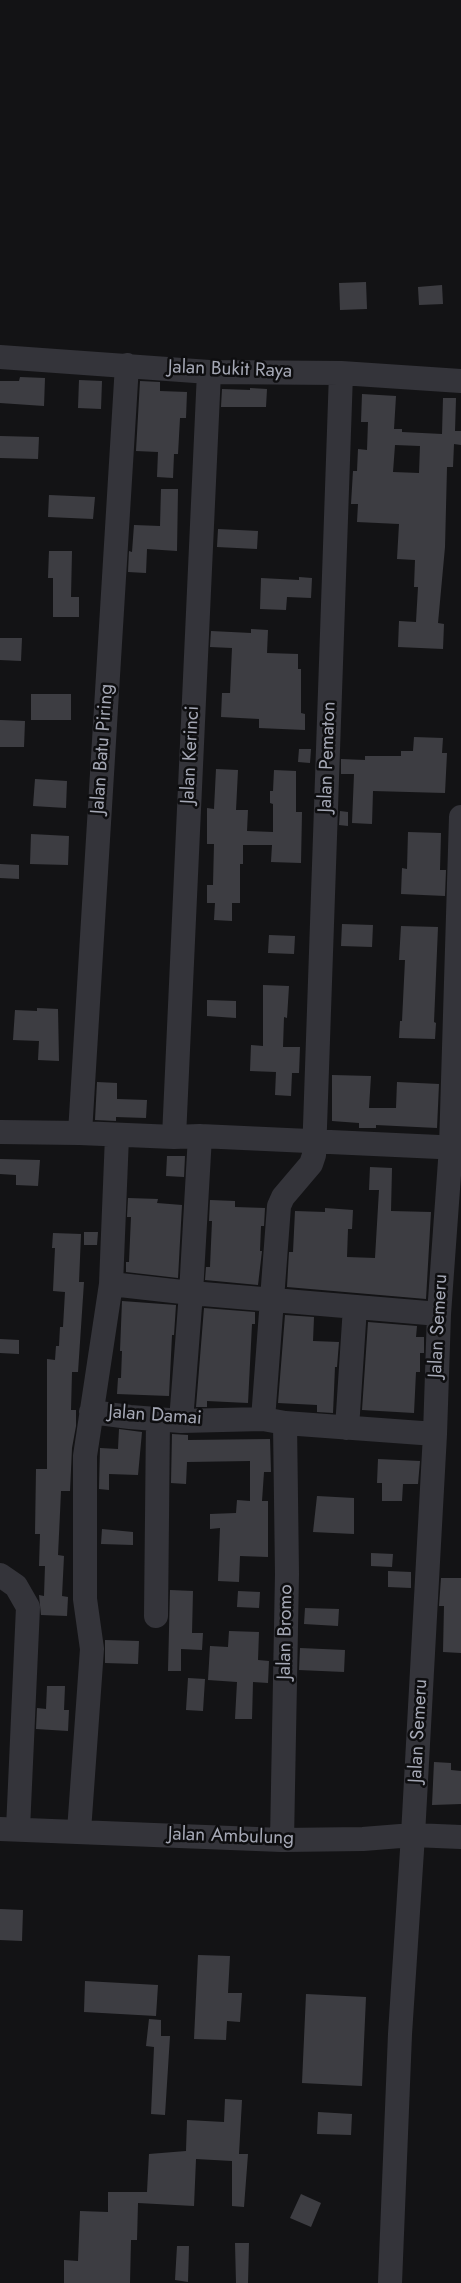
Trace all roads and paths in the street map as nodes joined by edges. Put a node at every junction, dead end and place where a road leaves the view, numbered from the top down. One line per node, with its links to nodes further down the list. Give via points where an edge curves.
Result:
1 (0, 357): 2 (street, Jalan Bukit Raya)
2 (127, 365): 3 (street, Jalan Bukit Raya); 8 (street, Jalan Batu Piring)
3 (209, 372): 4 (street, Jalan Bukit Raya); 11 (street, Jalan Kerinci)
4 (340, 373): 5 (street, Jalan Bukit Raya); 12 (street, Jalan Pematon)
5 (461, 381)
6 (461, 817): 13 (street, Jalan Semeru)
7 (0, 1132): 8 (street)
8 (80, 1133): 9 (street)
9 (117, 1136): 11 (street); 14 (street, Jalan Damai)
10 (200, 1136): 11 (street); 12 (street); 15 (street)
11 (174, 1138)
12 (315, 1140): 13 (street); 16 (street, Jalan Pematon, via 310,1164 279,1206)
13 (456, 1147): 18 (street, Jalan Semeru)
14 (111, 1284): 15 (street); 19 (street, Jalan Damai)
15 (191, 1293): 16 (street); 20 (street)
16 (273, 1299): 17 (street); 21 (street, Jalan Bromo)
17 (355, 1307): 18 (street); 22 (street)
18 (439, 1314): 23 (street, Jalan Semeru)
19 (91, 1412): 20 (street, Jalan Damai); 27 (street, via 85,1456 85,1599 92,1649)
20 (169, 1420): 21 (street, Jalan Damai); 25 (street)
21 (274, 1421): 22 (street, Jalan Damai); 30 (street, Jalan Bromo, via 287,1574)
22 (347, 1428): 23 (street, Jalan Damai)
23 (435, 1434): 28 (street, Jalan Semeru)
24 (0, 1575): 26 (street, via 16,1586 28,1607)
25 (156, 1616)
26 (9, 1829): 27 (street, Jalan Ambulung)
27 (79, 1831): 30 (street, Jalan Ambulung)
28 (413, 1835): 29 (street, Jalan Ambulung); 30 (street, Jalan Ambulung); 31 (street, Jalan Semeru, via 400,2034)
29 (461, 1837)
30 (282, 1840)
31 (390, 2283)

